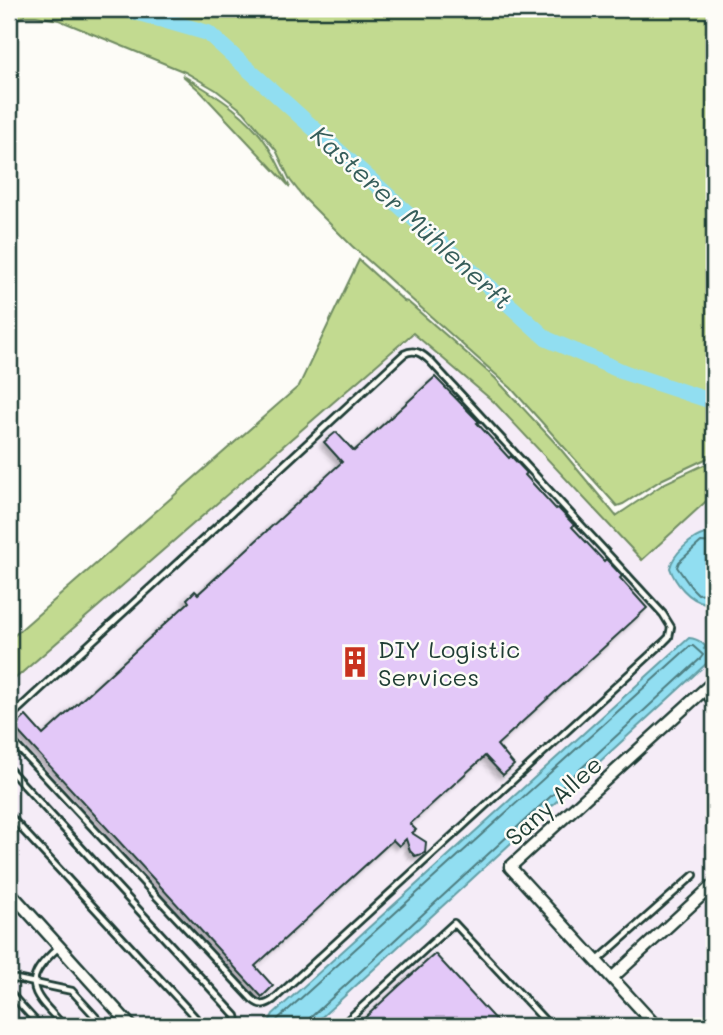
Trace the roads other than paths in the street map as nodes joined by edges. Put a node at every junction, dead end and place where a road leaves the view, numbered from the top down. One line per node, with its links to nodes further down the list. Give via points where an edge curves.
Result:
1 (714, 681): 2 (street, Sany Allee)
2 (704, 690): 3 (street); 12 (street, Sany Allee, via 510,867)
3 (714, 701)
4 (9, 718): 5 (lane, via 412,351 431,362 671,628 664,642 264,1005 252,999)
5 (9, 738)
6 (9, 769): 22 (lane, via 236,1016)
7 (9, 815): 21 (lane)
8 (694, 875): 12 (lane)
9 (714, 884): 13 (street)
10 (9, 891): 11 (street)
11 (60, 947): 15 (lane, via 37,970); 20 (street)
12 (596, 961): 13 (street, Sany Allee)
13 (612, 978): 25 (street, Sany Allee)
14 (9, 981): 15 (lane)
15 (34, 984): 18 (lane, via 36,994); 19 (lane, via 72,992)
16 (9, 992): 17 (lane)
17 (40, 1026)
18 (64, 1026)
19 (104, 1026)
20 (131, 1026)
21 (203, 1026)
22 (238, 1026)
23 (341, 1026): 24 (lane, via 454,923)
24 (550, 1026)
25 (656, 1026)

